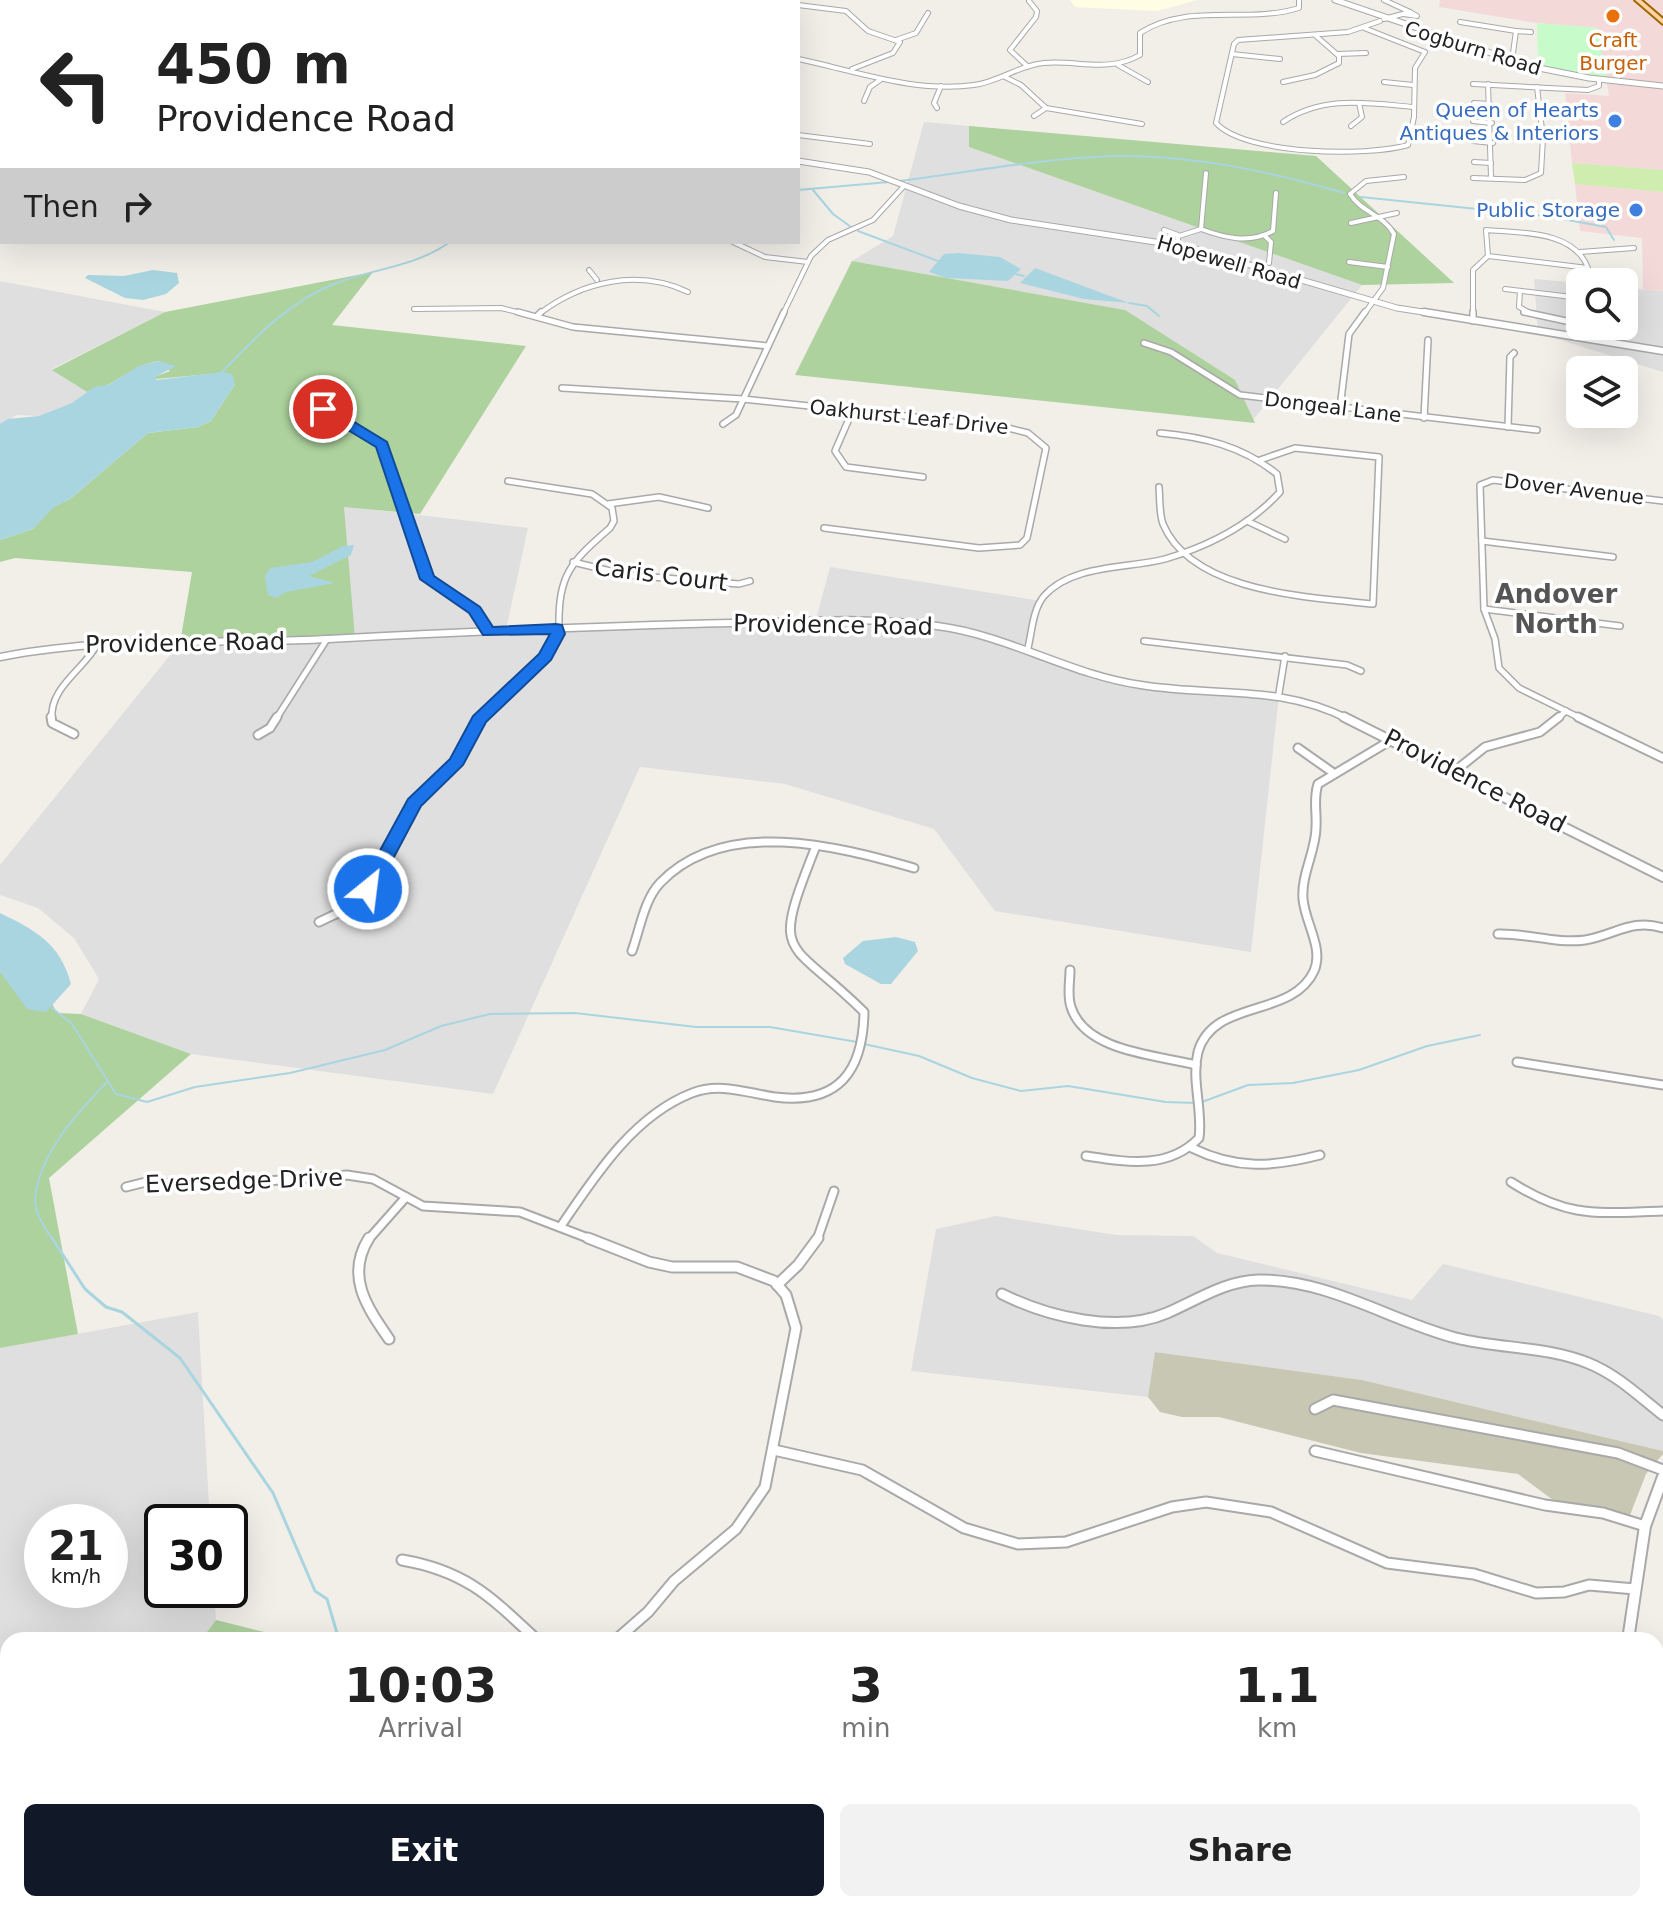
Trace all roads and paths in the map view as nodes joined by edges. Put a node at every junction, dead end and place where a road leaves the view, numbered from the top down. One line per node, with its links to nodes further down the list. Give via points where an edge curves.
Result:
1 (1299, 0): 23 (street, via 1299,8 1288,13 1213,12 1153,24 1140,33 1138,57)
2 (1335, 0): 9 (street, Cogburn Road)
3 (1384, 0): 9 (street, via 1417,16)
4 (1641, 0): 8 (main road)
5 (1029, 1): 22 (street, via 1037,15 1010,50)
6 (800, 5): 15 (street, via 846,11 868,31)
7 (928, 13): 15 (street, via 916,33)
8 (1663, 19)
9 (1382, 20): 11 (street); 21 (street, Cogburn Road)
10 (1460, 22): 12 (street)
11 (1362, 28): 14 (street); 33 (street, via 1425,52)
12 (1516, 31): 13 (street); 21 (street)
13 (1531, 32)
14 (1315, 36): 17 (street, via 1242,38); 18 (street)
15 (896, 40): 24 (street, via 900,45 893,53)
16 (1366, 53): 18 (street)
17 (1232, 54): 20 (street); 54 (street, via 1215,118 1227,133 1265,144)
18 (1337, 54): 29 (street, via 1340,61 1330,69)
19 (800, 59): 24 (street)
20 (1280, 59)
21 (1507, 60): 27 (street, Cogburn Road)
22 (1026, 65): 23 (street); 25 (street)
23 (1118, 65): 28 (street)
24 (850, 70): 26 (street)
25 (1005, 77): 34 (street, via 977,85); 43 (street, via 1024,85 1035,103)
26 (880, 80): 34 (street); 37 (street)
27 (1599, 80): 35 (street, Cogburn Road); 36 (street, via 1599,86 1588,90)
28 (1148, 82)
29 (1283, 82)
30 (1384, 82): 33 (street)
31 (1473, 84): 32 (street)
32 (1488, 84): 36 (street); 40 (street)
33 (1413, 85): 41 (street)
34 (941, 86): 42 (street)
35 (1663, 86)
36 (1537, 87): 61 (street, via 1543,171 1531,179)
37 (864, 101)
38 (1359, 103): 41 (street); 46 (street, via 1320,104); 49 (street, via 1362,117)
39 (1474, 103): 40 (street)
40 (1490, 104): 47 (street)
41 (1413, 107): 54 (street, via 1412,140)
42 (937, 108)
43 (1046, 108): 44 (street); 48 (street)
44 (1034, 116)
45 (1473, 121): 47 (street)
46 (1283, 122)
47 (1492, 123): 52 (street)
48 (1142, 124)
49 (1351, 126)
50 (800, 135): 53 (street)
51 (1473, 141): 52 (street)
52 (1493, 143): 58 (street)
53 (870, 144)
54 (1401, 149): 55 (street)
55 (1409, 156)
56 (800, 161): 63 (street, Hopewell Road, via 857,169)
57 (1474, 162): 58 (street)
58 (1491, 163): 61 (street)
59 (1206, 173): 68 (street)
60 (1404, 177): 66 (street, via 1366,181 1350,194 1359,206)
61 (1491, 177): 62 (street)
62 (1473, 178)
63 (904, 186): 73 (street, Hopewell Road, via 1011,220); 77 (street, via 873,220 821,245)
64 (1276, 193): 71 (street, via 1273,231)
65 (1397, 213): 66 (street)
66 (1383, 218): 67 (street); 80 (street, via 1394,234)
67 (1351, 223)
68 (1201, 229): 70 (street); 71 (street, via 1234,238)
69 (1164, 230): 70 (street)
70 (1178, 235): 73 (street)
71 (1265, 236): 79 (street, via 1271,242)
72 (737, 244): 77 (street, via 765,257)
73 (1178, 245): 87 (street, Hopewell Road)
74 (1634, 248): 75 (street)
75 (1580, 252): 76 (street, via 1588,268); 76 (street, via 1546,237 1486,230)
76 (1488, 256): 90 (street, via 1473,270)
77 (808, 262): 96 (street)
78 (1349, 262): 80 (street)
79 (1269, 263)
80 (1388, 267): 87 (street, via 1383,288)
81 (589, 270): 82 (street)
82 (597, 280): 85 (street); 89 (street, via 564,294)
83 (1505, 289): 84 (street)
84 (1520, 291): 86 (street); 91 (street, via 1519,307 1525,313)
85 (688, 292)
86 (1566, 296)
87 (1372, 302): 90 (street, Hopewell Road); 101 (street, via 1349,334)
88 (414, 309): 89 (street, via 501,308)
89 (538, 315): 96 (street, via 573,327)
90 (1473, 321): 92 (street, Hopewell Road)
91 (1566, 321)
92 (1566, 335)
93 (1428, 340): 104 (street)
94 (1597, 340): 97 (street, Hopewell Road)
95 (1144, 343): 101 (street, Dongeal Lane, via 1173,351 1222,388 1240,395)
96 (768, 346): 100 (street)
97 (1663, 351)
98 (1514, 353): 106 (street)
99 (562, 388): 100 (street, Oakhurst Leaf Drive)
100 (743, 399): 103 (street, Oakhurst Leaf Drive); 105 (street, via 736,415)
101 (1340, 408): 104 (street, Dongeal Lane)
102 (323, 409): 127 (street, via 382,445 428,579 474,610)
103 (852, 412): 110 (street, via 835,451 838,460 846,467); 117 (street, Oakhurst Leaf Drive, via 1015,428 1040,441 1047,453 1027,538 1013,548 979,548)
104 (1424, 418): 106 (street, Dongeal Lane)
105 (723, 424)
106 (1508, 427): 107 (street, Dongeal Lane)
107 (1537, 430)
108 (1160, 433): 109 (street, via 1219,441)
109 (1260, 460): 116 (street, via 1277,474 1280,492); 120 (street, via 1295,448 1379,457 1373,604 1243,585 1209,571)
110 (923, 477)
111 (508, 481): 114 (street, via 584,492)
112 (1159, 487): 120 (street, via 1158,517)
113 (1663, 501): 119 (street, Dover Avenue, via 1484,480)
114 (608, 504): 115 (street, via 645,496); 122 (street, via 614,521)
115 (708, 508)
116 (1247, 521): 118 (street); 120 (street)
117 (824, 528)
118 (1285, 539)
119 (1482, 541): 121 (street); 124 (street)
120 (1184, 552): 131 (street, via 1056,586 1040,603)
121 (1613, 557)
122 (573, 562): 123 (street, Caris Court, via 627,575); 126 (street, via 558,585)
123 (750, 581)
124 (1484, 609): 125 (street); 136 (street, via 1502,674)
125 (1620, 626)
126 (558, 628): 127 (street, Providence Road); 131 (street, Providence Road, via 900,622 966,630); 147 (street, via 546,656 485,712 457,761 414,803 368,889 344,911)
127 (488, 632): 128 (street, Providence Road)
128 (327, 639): 130 (street, Providence Road); 138 (street, via 270,728)
129 (1144, 641): 132 (street)
130 (98, 643): 133 (street, Providence Road); 137 (street, via 93,658 56,694 52,707 52,723)
131 (1028, 648): 135 (street, Providence Road, via 1133,684)
132 (1285, 656): 134 (street); 135 (street)
133 (0, 657)
134 (1361, 671)
135 (1279, 693): 139 (street, Providence Road, via 1329,707)
136 (1566, 711): 141 (street); 142 (street, via 1540,732 1485,747)
137 (74, 734)
138 (258, 735)
139 (1393, 739): 142 (street, Providence Road); 143 (street)
140 (1298, 748): 143 (street)
141 (1663, 758)
142 (1455, 771): 146 (street, Providence Road)
143 (1332, 772): 153 (street, via 1315,790 1316,831 1303,890 1317,954 1315,972 1295,993 1216,1025 1201,1042)
144 (816, 846): 145 (street); 150 (street, via 740,844 676,868 652,896); 163 (street, via 787,935 802,960 864,1012 859,1062 830,1090 808,1096 712,1088 671,1104 599,1171)
145 (914, 868)
146 (1663, 877)
147 (319, 922)
148 (1663, 928): 149 (street, via 1626,923 1583,940)
149 (1498, 934)
150 (632, 951)
151 (1070, 970): 153 (street, via 1070,1004 1088,1031 1115,1045)
152 (1517, 1062): 154 (street)
153 (1196, 1065): 155 (street, via 1202,1126)
154 (1663, 1085)
155 (1192, 1148): 156 (street, via 1255,1169); 157 (street, via 1173,1157 1137,1161)
156 (1320, 1155)
157 (1086, 1156)
158 (1511, 1182): 162 (street, via 1537,1201 1577,1215)
159 (126, 1187): 161 (street, Eversedge Drive, via 337,1175 373,1179)
160 (834, 1191): 164 (street, via 814,1249)
161 (406, 1197): 163 (street, Eversedge Drive, via 446,1210 520,1212); 166 (street, via 371,1235 355,1275 357,1290)
162 (1663, 1211)
163 (561, 1226): 164 (street, Eversedge Drive, via 649,1262 737,1267)
164 (777, 1285): 169 (street, via 786,1295 796,1328)
165 (1002, 1294): 168 (street, via 1017,1304 1121,1322 1155,1318 1238,1281 1265,1280 1342,1294 1440,1334 1578,1359 1601,1369)
166 (389, 1339)
167 (1315, 1409): 171 (street, via 1333,1400 1618,1453)
168 (1663, 1415)
169 (774, 1450): 175 (street, via 862,1470 964,1528 1018,1544 1066,1542 1172,1507 1206,1502 1271,1512 1387,1563 1474,1574 1536,1593 1589,1585); 177 (street, via 765,1487 745,1519)
170 (1315, 1451): 173 (street)
171 (1663, 1470)
172 (1663, 1477): 173 (street)
173 (1645, 1526): 175 (street)
174 (402, 1560): 176 (street, via 446,1568 478,1584)
175 (1635, 1589): 178 (street)
176 (529, 1632)
177 (625, 1632)
178 (1629, 1632)

